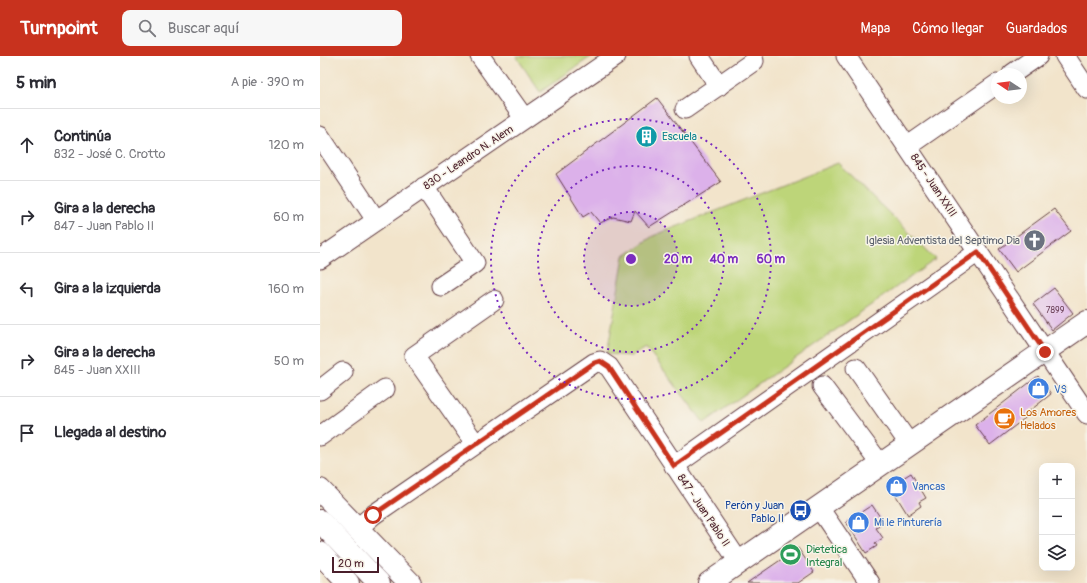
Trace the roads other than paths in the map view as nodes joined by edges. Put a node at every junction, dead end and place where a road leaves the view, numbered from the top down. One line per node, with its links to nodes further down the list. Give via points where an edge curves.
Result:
1 (480, 56): 13 (street)
2 (616, 56): 13 (street, 830 - Leandro N. Alem)
3 (699, 56): 9 (street)
4 (846, 56): 15 (street, 845 - Juan XXIII)
5 (1038, 56): 8 (street)
6 (1064, 56): 11 (street)
7 (754, 61): 9 (street)
8 (1021, 68)
9 (719, 86): 12 (street)
10 (991, 88): 15 (street)
11 (1087, 89)
12 (685, 109)
13 (524, 118): 16 (street, 830 - Leandro N. Alem)
14 (320, 136): 17 (street)
15 (908, 146): 18 (street, 845 - Juan XXIII)
16 (424, 187): 17 (street, 830 - Leandro N. Alem); 20 (street, via 474,263)
17 (376, 220): 19 (street, 830 - Leandro N. Alem)
18 (978, 252): 23 (street, 845 - Juan XXIII); 34 (street)
19 (320, 259)
20 (441, 286)
21 (494, 300): 31 (street, via 414,356)
22 (1087, 322): 23 (main road)
23 (1045, 352): 29 (street, 845 - Juan XXIII); 32 (main road)
24 (856, 368): 32 (street)
25 (343, 372): 28 (street)
26 (822, 386): 33 (street)
27 (385, 389): 30 (street)
28 (320, 390)
29 (1087, 414)
30 (320, 436)
31 (475, 443): 34 (street, 847 - Juan Pablo II, via 600,361 609,367); 38 (street)
32 (910, 445): 33 (main road)
33 (880, 465): 36 (main road)
34 (674, 466): 40 (street, 847 - Juan Pablo II)
35 (320, 490): 38 (main road)
36 (819, 508): 40 (main road); 45 (street)
37 (320, 521): 42 (main road)
38 (357, 529): 43 (main road)
39 (320, 553): 41 (main road)
40 (739, 562): 44 (main road)
41 (348, 583)
42 (379, 583)
43 (410, 583)
44 (709, 583)
45 (870, 583)

